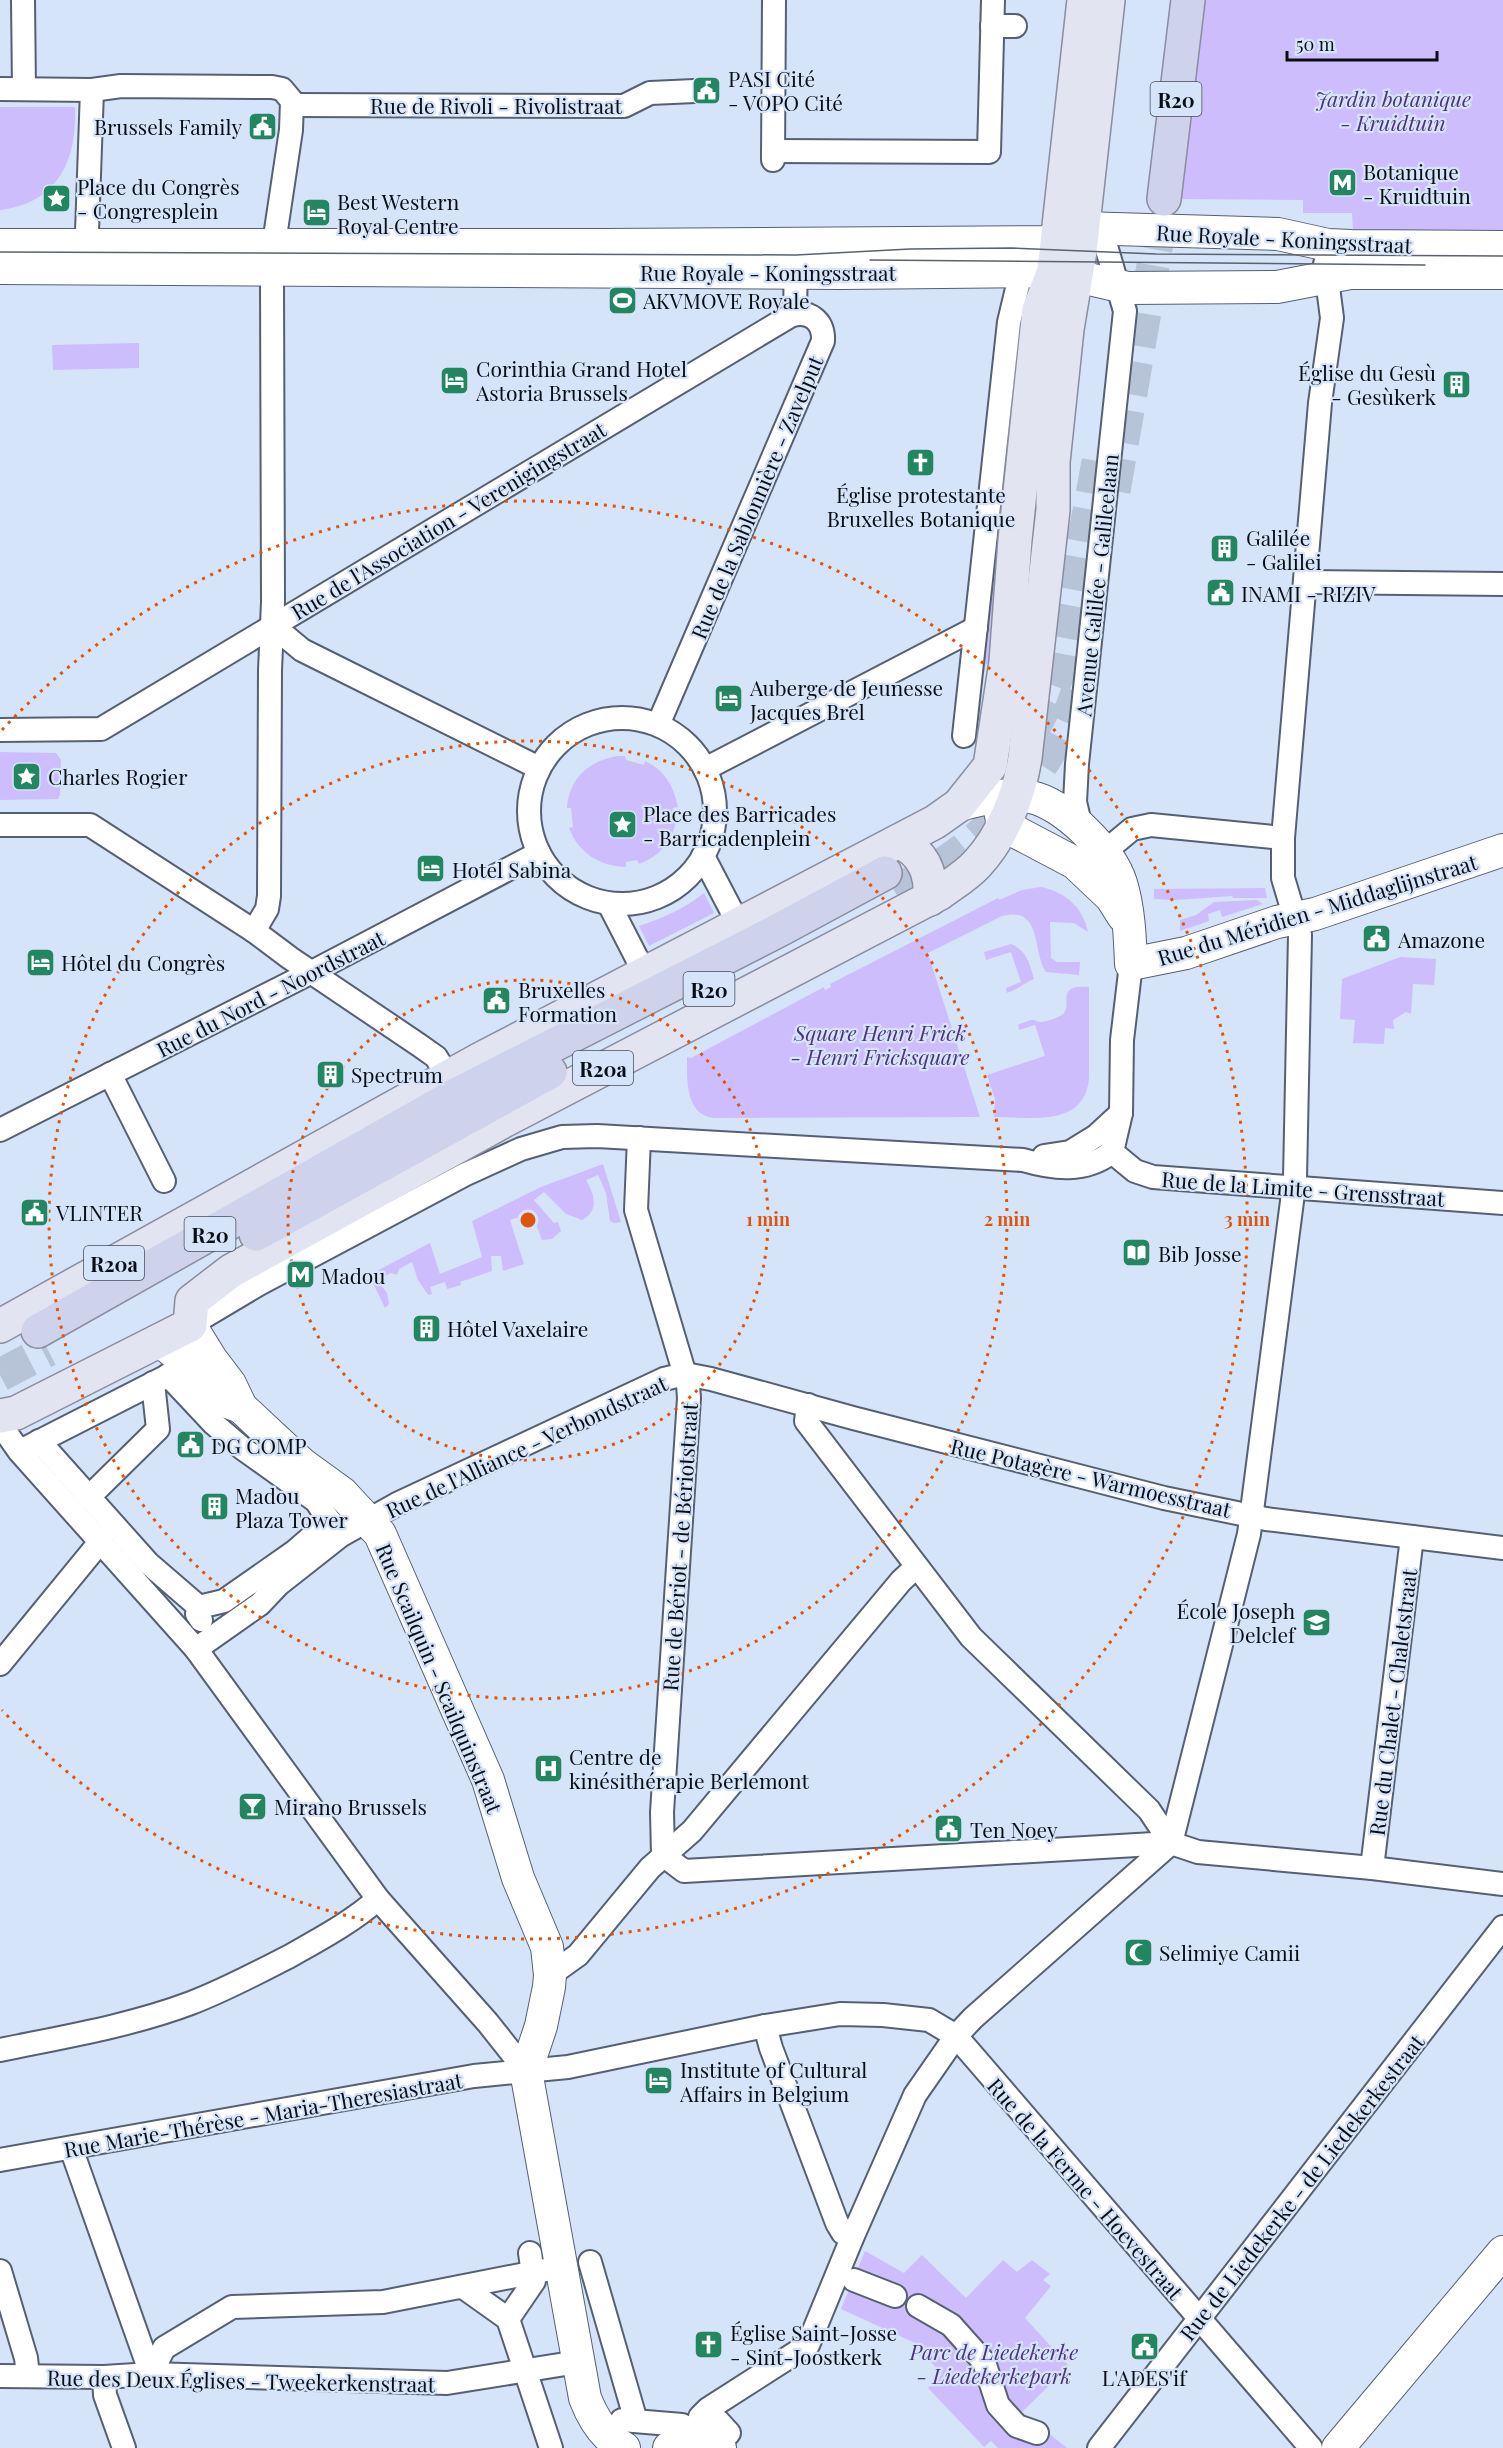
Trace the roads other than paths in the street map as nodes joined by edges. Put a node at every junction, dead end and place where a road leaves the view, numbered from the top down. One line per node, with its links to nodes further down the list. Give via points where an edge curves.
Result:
1 (23, 0): 9 (street)
2 (774, 0): 3 (street, via 773,156 989,152 1008,27)
3 (993, 0)
4 (1084, 0): 13 (main road)
5 (1108, 0): 13 (main road)
6 (1167, 0): 7 (highway, R20, via 1155,199)
7 (1188, 0)
8 (0, 89): 9 (street)
9 (24, 89): 10 (street)
10 (92, 90): 12 (street, via 121,86 272,87 288,94); 17 (street)
11 (695, 91): 12 (street, Rue de Rivoli - Rivolistraat, via 650,93 624,106)
12 (293, 105): 18 (street)
13 (1080, 232): 15 (street, Rue Royale - Koningsstraat, via 1278,234); 19 (street, Rue Royale - Koningsstraat, via 1049,242); 21 (main road); 25 (street)
14 (0, 245): 17 (street, Rue Royale - Koningsstraat)
15 (1328, 245): 16 (street, Rue Royale - Koningsstraat); 23 (street)
16 (1503, 247)
17 (86, 256): 18 (street, Rue Royale - Koningsstraat); 20 (street, Rue Royale - Koningsstraat)
18 (274, 257): 19 (street, Rue Royale - Koningsstraat); 29 (street)
19 (796, 258): 24 (street, Rue Royale - Koningsstraat); 26 (street)
20 (0, 268)
21 (1066, 273): 24 (street, Rue Royale - Koningsstraat); 25 (street, Rue Royale - Koningsstraat); 36 (main road, via 1039,310 1016,529)
22 (1503, 273): 23 (street, Rue Royale - Koningsstraat, via 1350,273)
23 (1327, 277): 25 (street, Rue Royale - Koningsstraat, via 1278,287); 27 (street, via 1332,318 1320,403)
24 (1018, 280): 30 (street, via 1009,322)
25 (1116, 285): 38 (street, Avenue Galilée - Galileelaan, via 1125,311 1077,764 1075,802)
26 (795, 314): 29 (street, Rue de l'Association - Verenigingstraat); 31 (street, Rue de la Sablonnière - Zavelput, via 808,314 818,321 824,332 823,340)
27 (1306, 582): 28 (street); 39 (street)
28 (1503, 584)
29 (272, 625): 32 (street, Rue de l'Association - Verenigingstraat, via 101,729); 34 (street, via 302,650); 52 (street, via 269,896 267,909)
30 (976, 628): 33 (street); 35 (street)
31 (658, 725): 34 (street, via 631,718 590,723 561,741); 35 (street, via 685,743)
32 (0, 730)
33 (964, 736)
34 (539, 768): 42 (street, via 529,805 531,831)
35 (705, 769): 44 (street, via 715,809 711,837)
36 (1001, 795): 38 (street, via 1034,797); 40 (main road, R20a, via 959,805); 46 (street); 47 (main road, R20a, via 991,847 976,866)
37 (0, 825): 52 (street, via 90,825)
38 (1081, 825): 43 (street); 46 (street, Avenue Galilée - Galileelaan)
39 (1283, 838): 43 (street, via 1151,825 1132,829); 49 (street, via 1283,878)
40 (898, 841): 47 (main road, via 913,849 926,865); 50 (main road, R20a)
41 (1503, 850): 49 (street, Rue du Méridien - Middaglijnstraat)
42 (539, 853): 48 (street, via 567,886); 54 (street, Rue du Nord - Noordstraat)
43 (1103, 853): 51 (street, via 1122,885)
44 (703, 856): 48 (street, via 686,879 664,895 637,903); 50 (street)
45 (890, 882): 57 (highway, R20, via 781,929)
46 (1098, 884): 51 (street)
47 (930, 899): 62 (main road, R20a)
48 (609, 904): 55 (street)
49 (1295, 918): 53 (street, Rue du Méridien - Middaglijnstraat, via 1186,953); 71 (street, via 1300,935)
50 (739, 925): 55 (main road, R20a)
51 (1128, 925): 53 (street)
52 (254, 931): 54 (street)
53 (1131, 964): 61 (street, via 1122,1040)
54 (312, 972): 58 (street, Rue du Nord - Noordstraat); 59 (street, via 436,1057)
55 (645, 974): 56 (main road, R20a)
56 (479, 1060): 57 (highway); 59 (main road, R20a)
57 (528, 1071): 62 (highway); 64 (highway, R20); 70 (highway, R20)
58 (110, 1074): 63 (street, Rue du Nord - Noordstraat); 69 (street)
59 (448, 1077): 60 (main road, R20a)
60 (412, 1097): 64 (highway); 73 (main road, R20a)
61 (1121, 1113): 66 (street); 67 (street, via 1096,1136 1070,1152)
62 (507, 1119): 68 (main road, R20a)
63 (0, 1130)
64 (381, 1137): 70 (highway, R20, via 43,1341)
65 (639, 1138): 67 (street); 74 (street, via 562,1137 521,1149 464,1175); 76 (street, Rue de Bériot - de Bériotstraat, via 636,1210)
66 (1112, 1152): 67 (street, via 1085,1167 1045,1166); 71 (street, Rue de la Limite - Grensstraat, via 1135,1171 1153,1177)
67 (1023, 1160)
68 (414, 1170): 70 (highway); 74 (main road, R20a, via 217,1280 192,1301)
69 (164, 1180)
70 (348, 1183)
71 (1294, 1188): 72 (street, Rue de la Limite - Grensstraat); 83 (street)
72 (1503, 1203)
73 (0, 1324)
74 (190, 1325): 75 (main road); 79 (street, Rue Scailquin - Scailquinstraat)
75 (160, 1340): 79 (street, Rue Scailquin - Scailquinstraat, via 213,1397); 80 (main road, via 16,1413)
76 (685, 1374): 78 (street, Rue Potagère - Warmoesstraat); 84 (street, Rue de l'Alliance - Verbondstraat, via 664,1379 508,1450); 92 (street, Rue de Bériot - de Bériotstraat, via 689,1398 662,1812)
77 (167, 1376): 82 (street, via 158,1429); 82 (street, via 32,1445); 82 (street, via 242,1448 316,1501 333,1525 224,1601 196,1615)
78 (808, 1406): 83 (street, Rue Potagère - Warmoesstraat, via 1164,1498); 88 (street, via 806,1421)
79 (241, 1407): 84 (street, Rue Scailquin - Scailquinstraat)
80 (0, 1416)
81 (0, 1424): 86 (street)
82 (89, 1497)
83 (1251, 1515): 85 (street, Rue Potagère - Warmoesstraat); 91 (street)
84 (369, 1520): 89 (street, Rue de l'Alliance - Verbondstraat, via 340,1536 260,1604); 97 (street, Rue Scailquin - Scailquinstraat, via 380,1534 488,1780 518,1878 547,1947)
85 (1412, 1537): 87 (street, Rue Potagère - Warmoesstraat); 93 (street, Rue du Chalet - Chaletstraat)
86 (100, 1542): 89 (street); 90 (street)
87 (1503, 1548)
88 (916, 1567): 91 (street, via 971,1637 1149,1810); 92 (street, via 692,1831)
89 (196, 1649): 95 (street)
90 (0, 1664)
91 (1171, 1843): 92 (street, via 684,1871); 93 (street, via 1198,1852); 99 (street)
92 (663, 1855): 97 (street, via 578,1955)
93 (1372, 1868): 94 (street)
94 (1503, 1884)
95 (378, 1899): 100 (street, via 309,1945 241,1982 189,2004 99,2029); 101 (street)
96 (1503, 1927): 112 (street, Rue de Liedekerke - de Liedekerkestraat)
97 (550, 1975): 101 (street, Rue Scailquin - Scailquinstraat, via 541,2026)
98 (765, 2026): 99 (street, Rue de la Ferme - Hoevestraat, via 840,2014 883,2015 929,2020); 101 (street, Rue Marie-Thérèse - Maria-Theresiastraat, via 576,2066); 104 (street, via 837,2223)
99 (956, 2036): 104 (street, via 915,2095); 112 (street, Rue de la Ferme - Hoevestraat)
100 (0, 2050)
101 (526, 2071): 102 (street, Rue Marie-Thérèse - Maria-Theresiastraat, via 474,2076); 106 (street)
102 (71, 2148): 103 (street, Rue Marie-Thérèse - Maria-Theresiastraat); 116 (street)
103 (0, 2160)
104 (852, 2238): 122 (street, via 808,2345 708,2409 700,2417)
105 (1503, 2252): 127 (street)
106 (554, 2264): 109 (street); 113 (street, via 534,2281); 114 (street); 120 (street)
107 (0, 2271): 118 (street, via 26,2358)
108 (854, 2280): 110 (street)
109 (463, 2287): 113 (street); 116 (street, via 383,2302 232,2307 164,2348)
110 (895, 2296)
111 (918, 2306): 121 (street, via 951,2325 984,2362 998,2405 1017,2426)
112 (1200, 2318): 125 (street, Rue de Liedekerke - de Liedekerkestraat); 126 (street, Rue de la Ferme - Hoevestraat)
113 (508, 2319): 115 (street)
114 (578, 2362): 115 (street, Rue des Deux Églises - Tweekerkenstraat); 120 (street, via 591,2414 608,2436)
115 (525, 2370): 116 (street, Rue des Deux Églises - Tweekerkenstraat, via 447,2383); 124 (street)
116 (151, 2374): 119 (street, Rue des Deux Églises - Tweekerkenstraat)
117 (0, 2376): 118 (street, Rue des Deux Églises - Tweekerkenstraat)
118 (27, 2376): 119 (street, Rue des Deux Églises - Tweekerkenstraat)
119 (104, 2377): 123 (street, via 105,2396)
120 (627, 2430): 122 (street)
121 (1037, 2433)
122 (700, 2438)
123 (124, 2448)
124 (550, 2448)
125 (1099, 2448)
126 (1311, 2448)
127 (1338, 2448)

